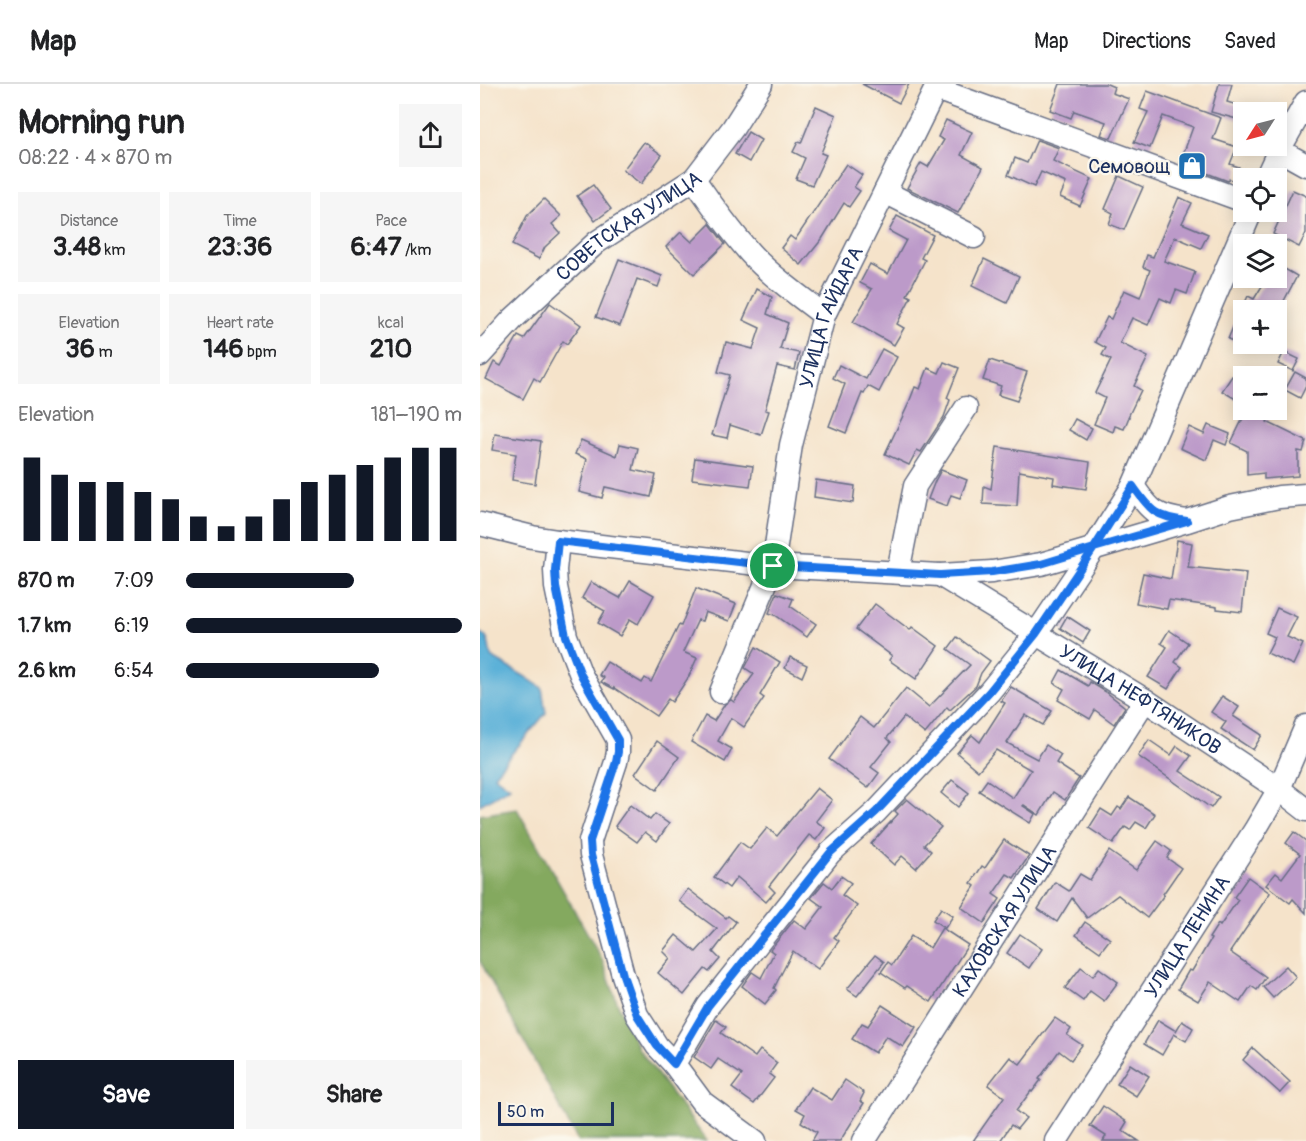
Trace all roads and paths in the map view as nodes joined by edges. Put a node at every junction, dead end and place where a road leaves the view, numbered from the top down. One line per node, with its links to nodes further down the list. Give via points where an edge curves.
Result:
1 (761, 84): 7 (street, СОВЕТСКАЯ УЛИЦА)
2 (937, 87): 8 (street, УЛИЦА ГАЙДАРА); 9 (street)
3 (1306, 102): 4 (street)
4 (1287, 136)
5 (1287, 154): 6 (street)
6 (1306, 165)
7 (694, 179): 12 (street, via 751,254); 13 (street, СОВЕТСКАЯ УЛИЦА, via 597,242)
8 (885, 192): 11 (street); 12 (street, УЛИЦА ГАЙДАРА)
9 (1233, 197)
10 (1247, 222): 15 (street)
11 (974, 237)
12 (824, 315): 21 (street, УЛИЦА ГАЙДАРА, via 791,445)
13 (480, 355)
14 (966, 408): 22 (street, via 915,486)
15 (1133, 486): 17 (street, via 1153,512); 20 (street)
16 (1306, 495): 17 (street, via 1230,507)
17 (1187, 521): 20 (street)
18 (480, 524): 19 (street)
19 (558, 541): 21 (street); 30 (street, via 556,587 566,636 581,675 618,740 616,762 590,841 591,855 637,1015)
20 (1094, 548): 23 (street, via 1041,564); 24 (street)
21 (773, 566): 22 (street); 25 (street, УЛИЦА ГАЙДАРА)
22 (898, 572): 23 (street)
23 (940, 575): 24 (street, УЛИЦА НЕФТЯНИКОВ)
24 (1036, 634): 26 (street, УЛИЦА НЕФТЯНИКОВ); 30 (street, via 981,700 876,812 830,853 708,1006)
25 (720, 692)
26 (1145, 700): 28 (street, УЛИЦА НЕФТЯНИКОВ); 32 (street, КАХОВСКАЯ УЛИЦА)
27 (1306, 726): 28 (street, УЛИЦА ЛЕНИНА)
28 (1279, 789): 29 (street, УЛИЦА НЕФТЯНИКОВ); 33 (street, УЛИЦА ЛЕНИНА)
29 (1306, 810)
30 (674, 1064): 31 (street, via 702,1102)
31 (755, 1141)
32 (864, 1141)
33 (1056, 1141)

